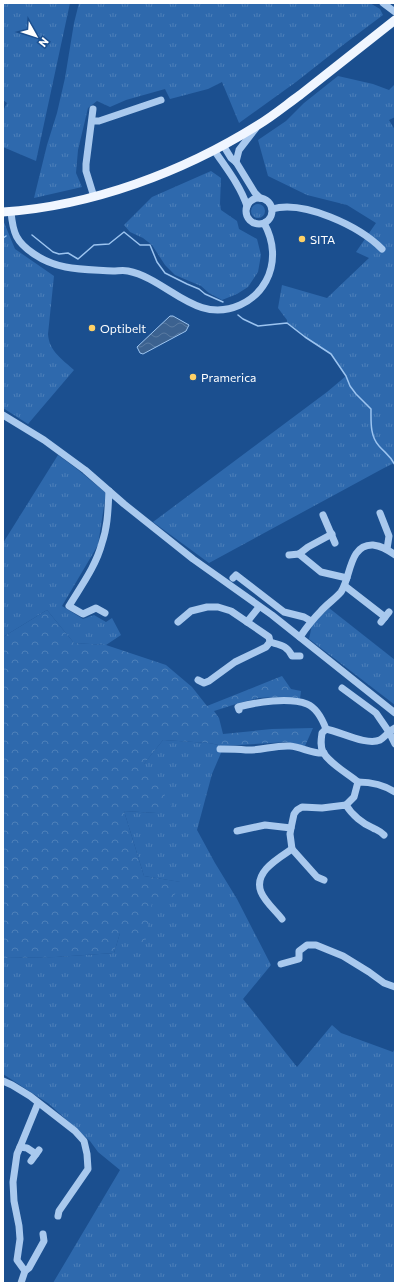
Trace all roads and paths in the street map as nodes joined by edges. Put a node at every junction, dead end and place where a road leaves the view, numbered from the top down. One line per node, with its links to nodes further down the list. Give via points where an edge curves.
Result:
1 (382, 3): 2 (street)
2 (395, 12)
3 (395, 20): 7 (main road)
4 (161, 100): 6 (street)
5 (93, 109): 6 (street)
6 (92, 121): 11 (street, via 86,171)
7 (258, 125): 8 (main road); 10 (street, via 239,150)
8 (223, 145): 9 (main road); 10 (street)
9 (214, 150): 11 (main road, via 138,183); 13 (street, via 234,179)
10 (236, 162): 12 (street)
11 (94, 197): 15 (main road)
12 (260, 198): 13 (street, via 252,200); 14 (street, via 268,202)
13 (247, 206): 16 (street, via 249,219 256,224)
14 (272, 209): 16 (street, via 270,218); 17 (street, via 297,208 322,215 358,230)
15 (7, 212): 16 (street, via 16,237 26,249 47,262 64,267 128,271 157,283 194,305 219,310 233,308 245,302 264,285 273,254)
16 (264, 223)
17 (382, 249)
18 (3, 415): 19 (street, via 44,440)
19 (109, 491): 30 (street, via 193,559); 31 (street, via 108,515 102,543 94,563 69,606 83,614 96,608)
20 (380, 513): 24 (street, via 389,536)
21 (323, 515): 22 (street)
22 (332, 534): 23 (street); 25 (street)
23 (335, 543)
24 (387, 549): 27 (street); 29 (street, via 368,545 360,548)
25 (299, 554): 26 (street); 29 (street, via 320,572)
26 (289, 555)
27 (395, 555)
28 (233, 578): 33 (street, via 236,575 284,612)
29 (346, 582): 32 (street); 33 (street, via 339,594)
30 (259, 607): 35 (street); 36 (street)
31 (105, 613)
32 (385, 617)
33 (311, 621): 36 (street)
34 (178, 622): 35 (street, via 191,611 221,604)
35 (247, 622): 37 (street, via 269,637)
36 (300, 637): 42 (street)
37 (270, 642): 38 (street, via 283,646 292,656); 39 (street, via 266,647 232,664 209,681)
38 (300, 656)
39 (198, 680)
40 (342, 688): 44 (street, via 376,712)
41 (239, 710): 43 (street, via 238,707 265,702 287,701 307,704 316,712)
42 (395, 713)
43 (326, 729): 44 (street, via 368,742 382,739); 47 (street, via 322,733 321,744)
44 (392, 730): 45 (street)
45 (395, 744)
46 (220, 749): 47 (street, via 246,750 288,746)
47 (324, 753): 48 (street)
48 (358, 782): 49 (street, via 377,784); 50 (street, via 354,796)
49 (395, 792)
50 (346, 805): 51 (street, via 297,810); 53 (street, via 357,818 380,830)
51 (291, 828): 52 (street, via 265,825); 54 (street)
52 (237, 831)
53 (384, 835)
54 (292, 849): 55 (street, via 318,877); 56 (street, via 267,868 261,876 259,885 265,899)
55 (324, 880)
56 (282, 919)
57 (281, 964): 58 (street, via 299,959 299,952 307,945 316,945 343,956)
58 (395, 988)
59 (3, 1081): 60 (street)
60 (38, 1103): 61 (street); 63 (street, via 78,1134 86,1146 88,1169)
61 (20, 1147): 62 (street, via 38,1152); 65 (street, via 13,1182 20,1239 17,1260)
62 (31, 1161)
63 (58, 1216)
64 (43, 1234): 65 (street, via 44,1241)
65 (25, 1271): 66 (street)
66 (21, 1283)

